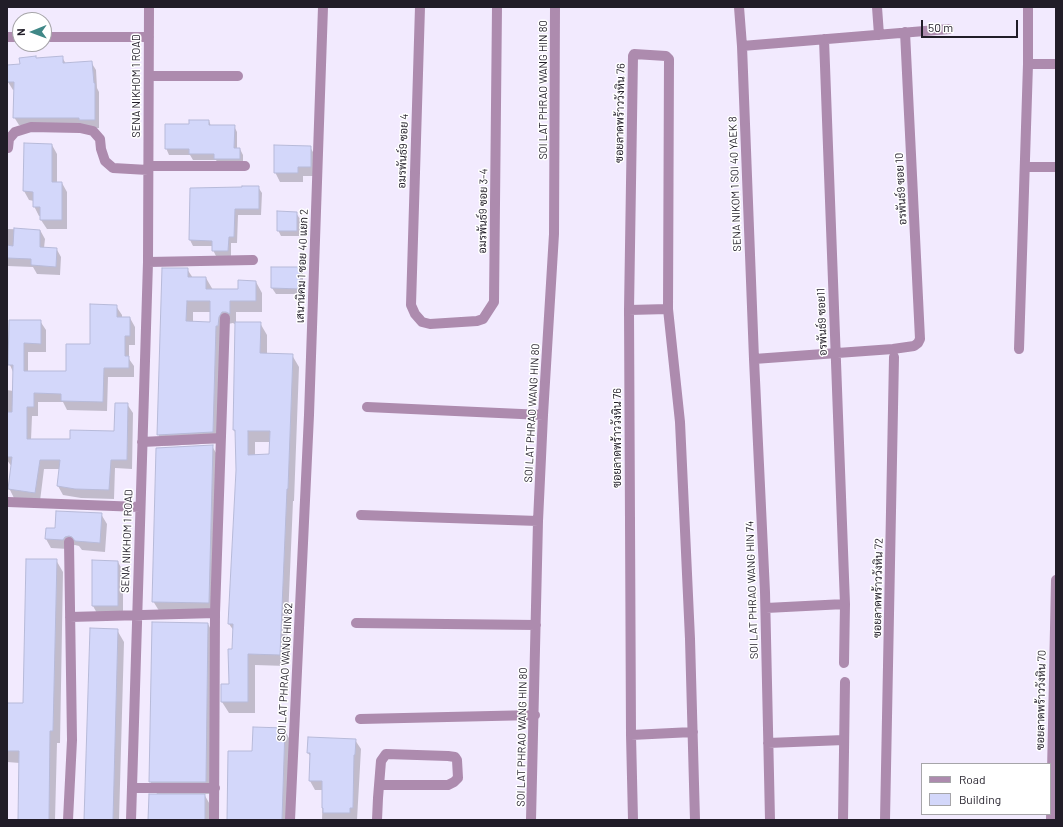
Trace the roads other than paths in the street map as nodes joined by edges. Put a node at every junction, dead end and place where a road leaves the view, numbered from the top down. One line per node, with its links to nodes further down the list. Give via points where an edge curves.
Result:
1 (149, 7): 13 (street, SENA NIKHOM 1 ROAD)
2 (323, 7): 43 (street, เสนานิคม 1 ซอย 40 แยก 2)
3 (420, 7): 27 (street, อมรพันธ์9 ซอย 4)
4 (497, 7): 27 (street, อมรพันธ์9 ซอย 3-4, via 494,302 483,319 478,321 430,324 422,322 415,314 410,305)
5 (555, 7): 36 (street, SOI LAT PHRAO WANG HIN 80, via 554,234)
6 (739, 7): 15 (street, SENA NIKOM 1 SOI 40 YAEK 8)
7 (877, 7): 11 (street)
8 (1028, 7): 16 (street)
9 (949, 29): 10 (street)
10 (905, 32): 11 (street); 32 (street, อรพันธ์9 ซอย 10, via 920,339 914,346)
11 (879, 35): 14 (street)
12 (52, 37): 13 (street)
13 (148, 37): 18 (street, SENA NIKHOM 1 ROAD)
14 (824, 39): 15 (street); 32 (street, อรพันธ์9 ซอย11)
15 (742, 46): 34 (street, SENA NIKOM 1 SOI 40 YAEK 8)
16 (1028, 64): 17 (street); 23 (street)
17 (1056, 64)
18 (149, 76): 19 (street); 24 (street, SENA NIKHOM 1 ROAD)
19 (238, 76)
20 (8, 148): 24 (street, via 9,139 15,132 31,126 80,128 93,131 100,139 105,161 112,168)
21 (245, 166): 24 (street)
22 (1056, 166): 23 (street)
23 (1025, 167): 31 (street)
24 (148, 168): 26 (street, SENA NIKHOM 1 ROAD)
25 (253, 260): 26 (street)
26 (148, 262): 38 (street, SENA NIKHOM 1 ROAD)
27 (411, 295)
28 (668, 309): 29 (street); 29 (street, ซอยลาดพร้าววังหิน 76, via 668,57 633,55); 57 (street, via 680,422)
29 (629, 310): 58 (street, ซอยลาดพร้าววังหิน 76)
30 (225, 318): 37 (street)
31 (1019, 349)
32 (836, 352): 34 (street); 46 (street, อรพันธ์9 ซอย11)
33 (894, 357): 74 (street, ซอยลาดพร้าววังหิน 72)
34 (754, 359): 47 (street, SOI LAT PHRAO WANG HIN 74)
35 (367, 407): 36 (street)
36 (543, 416): 42 (street, SOI LAT PHRAO WANG HIN 80)
37 (221, 438): 38 (street); 48 (street)
38 (142, 442): 40 (street, SENA NIKHOM 1 ROAD)
39 (8, 502): 40 (street)
40 (140, 507): 49 (street, SENA NIKHOM 1 ROAD)
41 (361, 515): 42 (street)
42 (538, 521): 52 (street, SOI LAT PHRAO WANG HIN 80)
43 (304, 526): 67 (street, SOI LAT PHRAO WANG HIN 82)
44 (69, 542): 50 (street)
45 (1056, 580): 75 (street, ซอยลาดพร้าววังหิน 70)
46 (845, 604): 47 (street); 53 (street, อรพันธ์9 ซอย11)
47 (766, 608): 60 (street, SOI LAT PHRAO WANG HIN 74)
48 (215, 613): 49 (street); 63 (street)
49 (137, 615): 50 (street); 62 (street, SENA NIKHOM 1 ROAD)
50 (70, 617): 64 (street, via 72,740)
51 (356, 622): 52 (street)
52 (536, 625): 55 (street, SOI LAT PHRAO WANG HIN 80)
53 (844, 663)
54 (845, 682): 59 (street)
55 (535, 715): 56 (street); 69 (street, SOI LAT PHRAO WANG HIN 80)
56 (360, 719)
57 (693, 732): 58 (street); 71 (street)
58 (631, 735): 70 (street, ซอยลาดพร้าววังหิน 76)
59 (844, 740): 60 (street); 73 (street)
60 (768, 744): 72 (street, SOI LAT PHRAO WANG HIN 74)
61 (379, 785): 61 (street, via 448,785 458,778 455,757 386,754 381,761); 68 (street)
62 (132, 788): 63 (street); 65 (street, SENA NIKHOM 1 ROAD)
63 (215, 788): 66 (street)
64 (68, 820)
65 (131, 820)
66 (214, 820)
67 (290, 820)
68 (377, 820)
69 (532, 820)
70 (633, 820)
71 (695, 820)
72 (770, 820)
73 (843, 820)
74 (885, 820)
75 (1051, 820)

